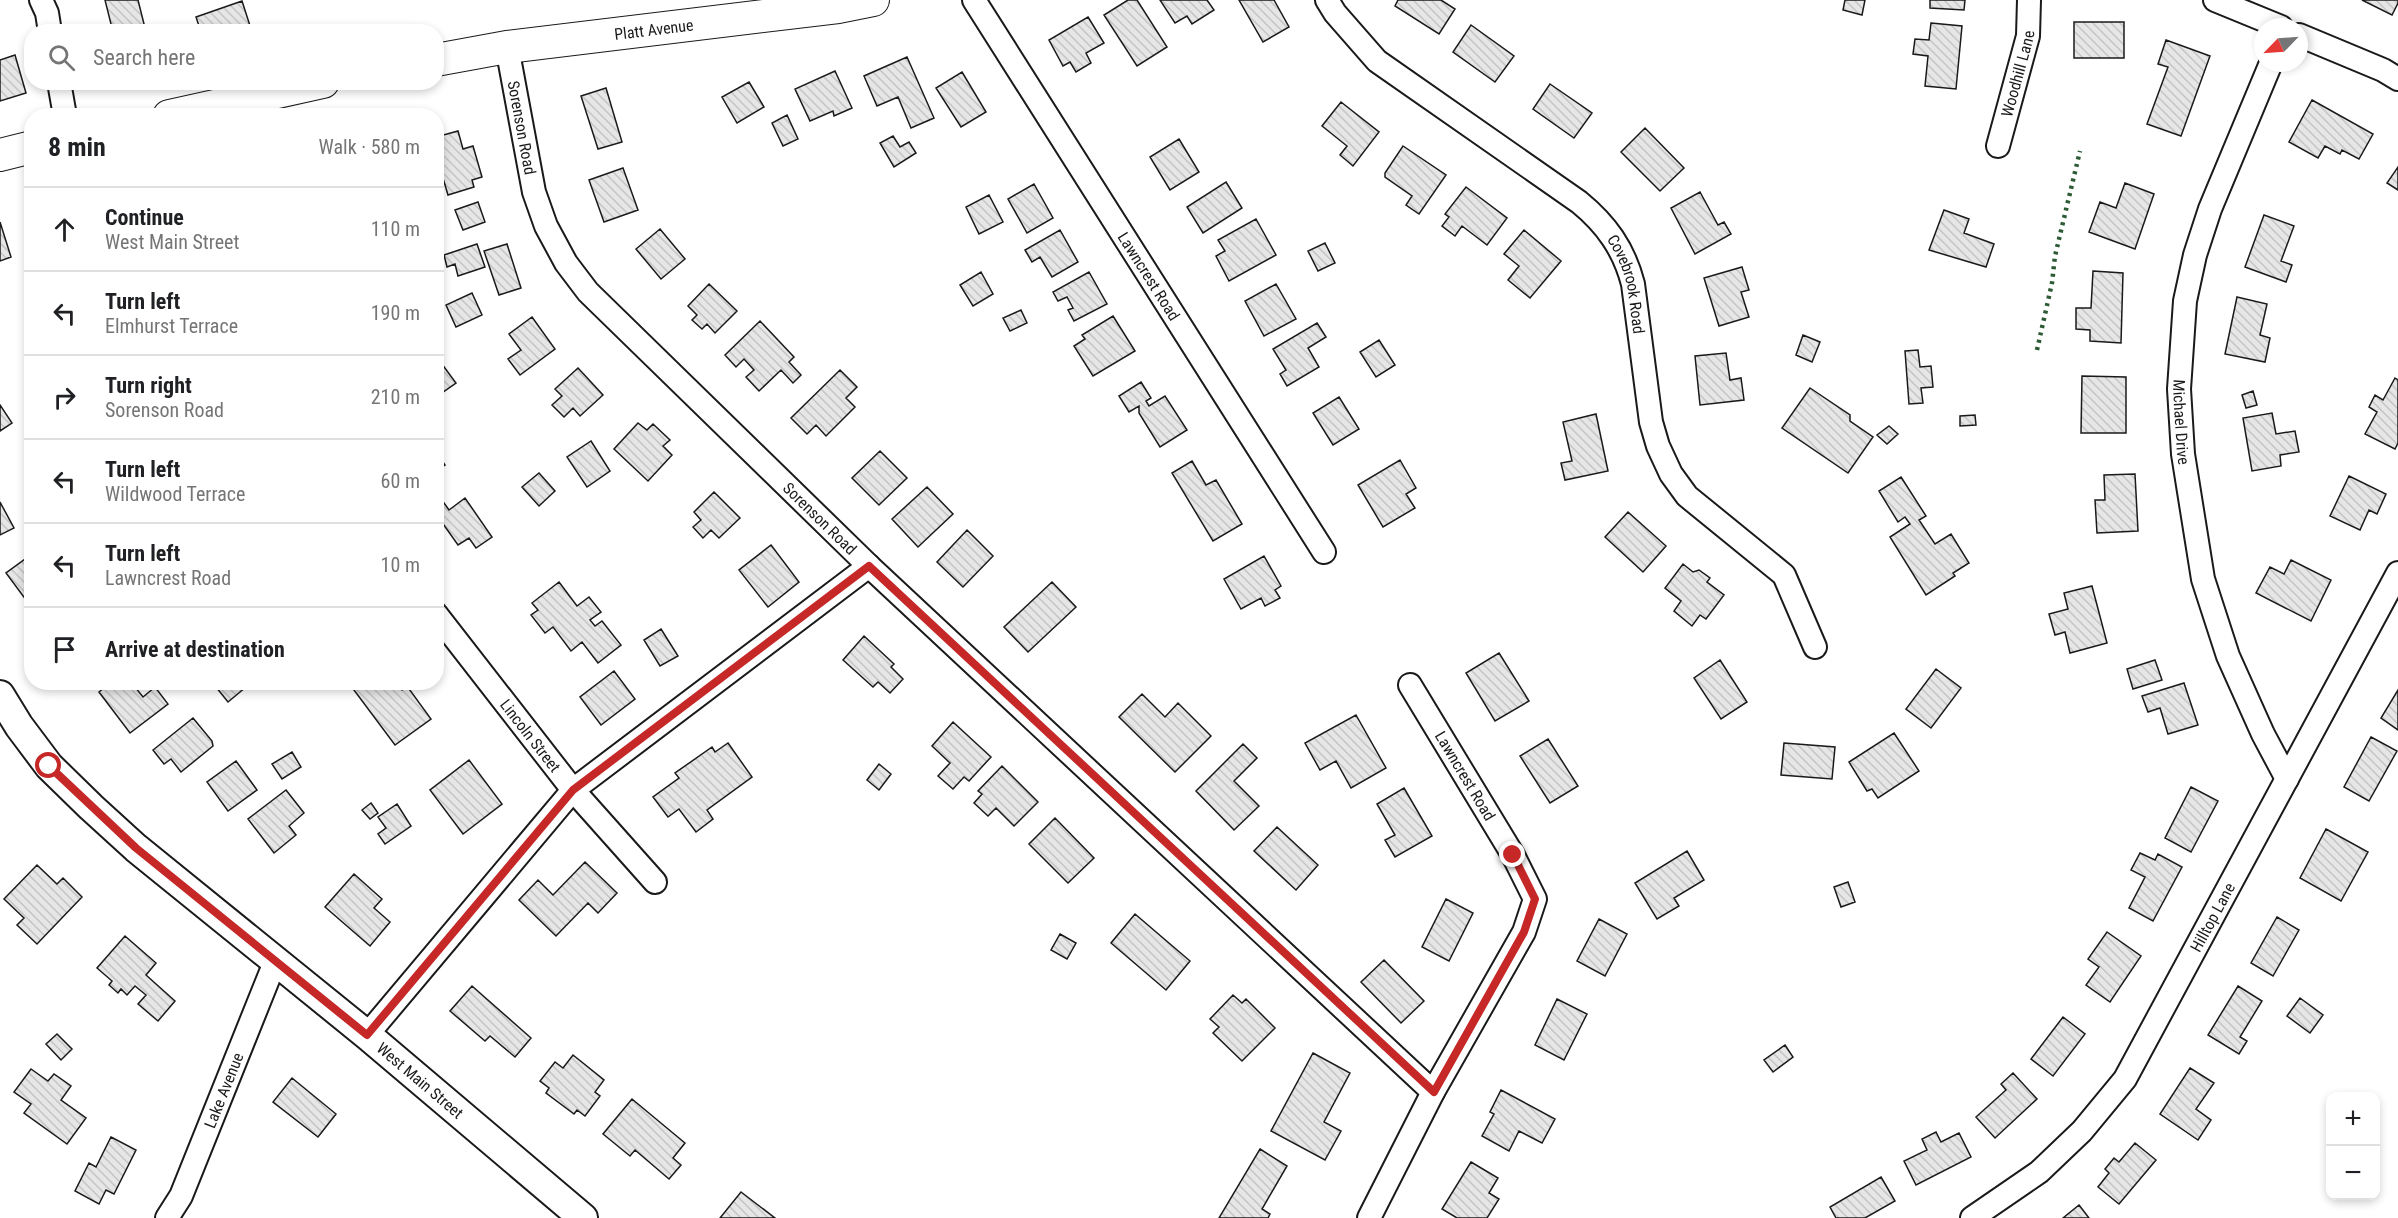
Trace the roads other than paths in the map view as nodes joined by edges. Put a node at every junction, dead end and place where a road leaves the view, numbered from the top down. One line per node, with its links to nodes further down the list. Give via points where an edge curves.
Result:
1 (41, 0): 8 (street)
2 (873, 0): 10 (main road, Platt Avenue)
3 (974, 0): 21 (street, Lawncrest Road)
4 (1328, 0): 25 (street, Covebrook Road, via 1377,61 1579,202 1613,237 1628,263 1651,422 1671,474 1687,496 1784,575)
5 (2029, 0): 18 (street, Woodhill Lane, via 2028,36)
6 (2215, 0): 7 (street)
7 (2259, 18)
8 (49, 24)
9 (2308, 39): 13 (street)
10 (507, 47): 11 (main road, Platt Avenue); 22 (street, Sorenson Road, via 534,192 546,226 566,263 588,292)
11 (444, 59)
12 (2267, 72): 28 (street, Michael Drive, via 2195,255 2185,301 2179,389 2183,454 2203,579 2228,656)
13 (2398, 79)
14 (60, 90): 16 (street)
15 (287, 90): 17 (main road)
16 (64, 108)
17 (206, 108)
18 (1998, 146)
19 (24, 149): 20 (main road)
20 (0, 155)
21 (1324, 552)
22 (869, 566): 29 (street); 33 (street, Sorenson Road)
23 (2398, 573): 28 (street, Hilltop Lane)
24 (444, 624): 29 (street, Lincoln Street)
25 (1815, 646)
26 (1410, 685): 33 (street, Lawncrest Road, via 1513,855 1535,899 1524,932)
27 (0, 695): 31 (street, West Main Street, via 49,766 136,848)
28 (2287, 779): 37 (street, Hilltop Lane, via 2125,1079 2082,1131 2038,1172)
29 (573, 790): 30 (street, Lincoln Street); 32 (street)
30 (655, 882)
31 (275, 962): 32 (street, West Main Street); 34 (street, Lake Avenue, via 181,1196)
32 (367, 1035): 35 (street, West Main Street)
33 (1434, 1092): 36 (street)
34 (167, 1218)
35 (583, 1218)
36 (1369, 1218)
37 (1972, 1218)

